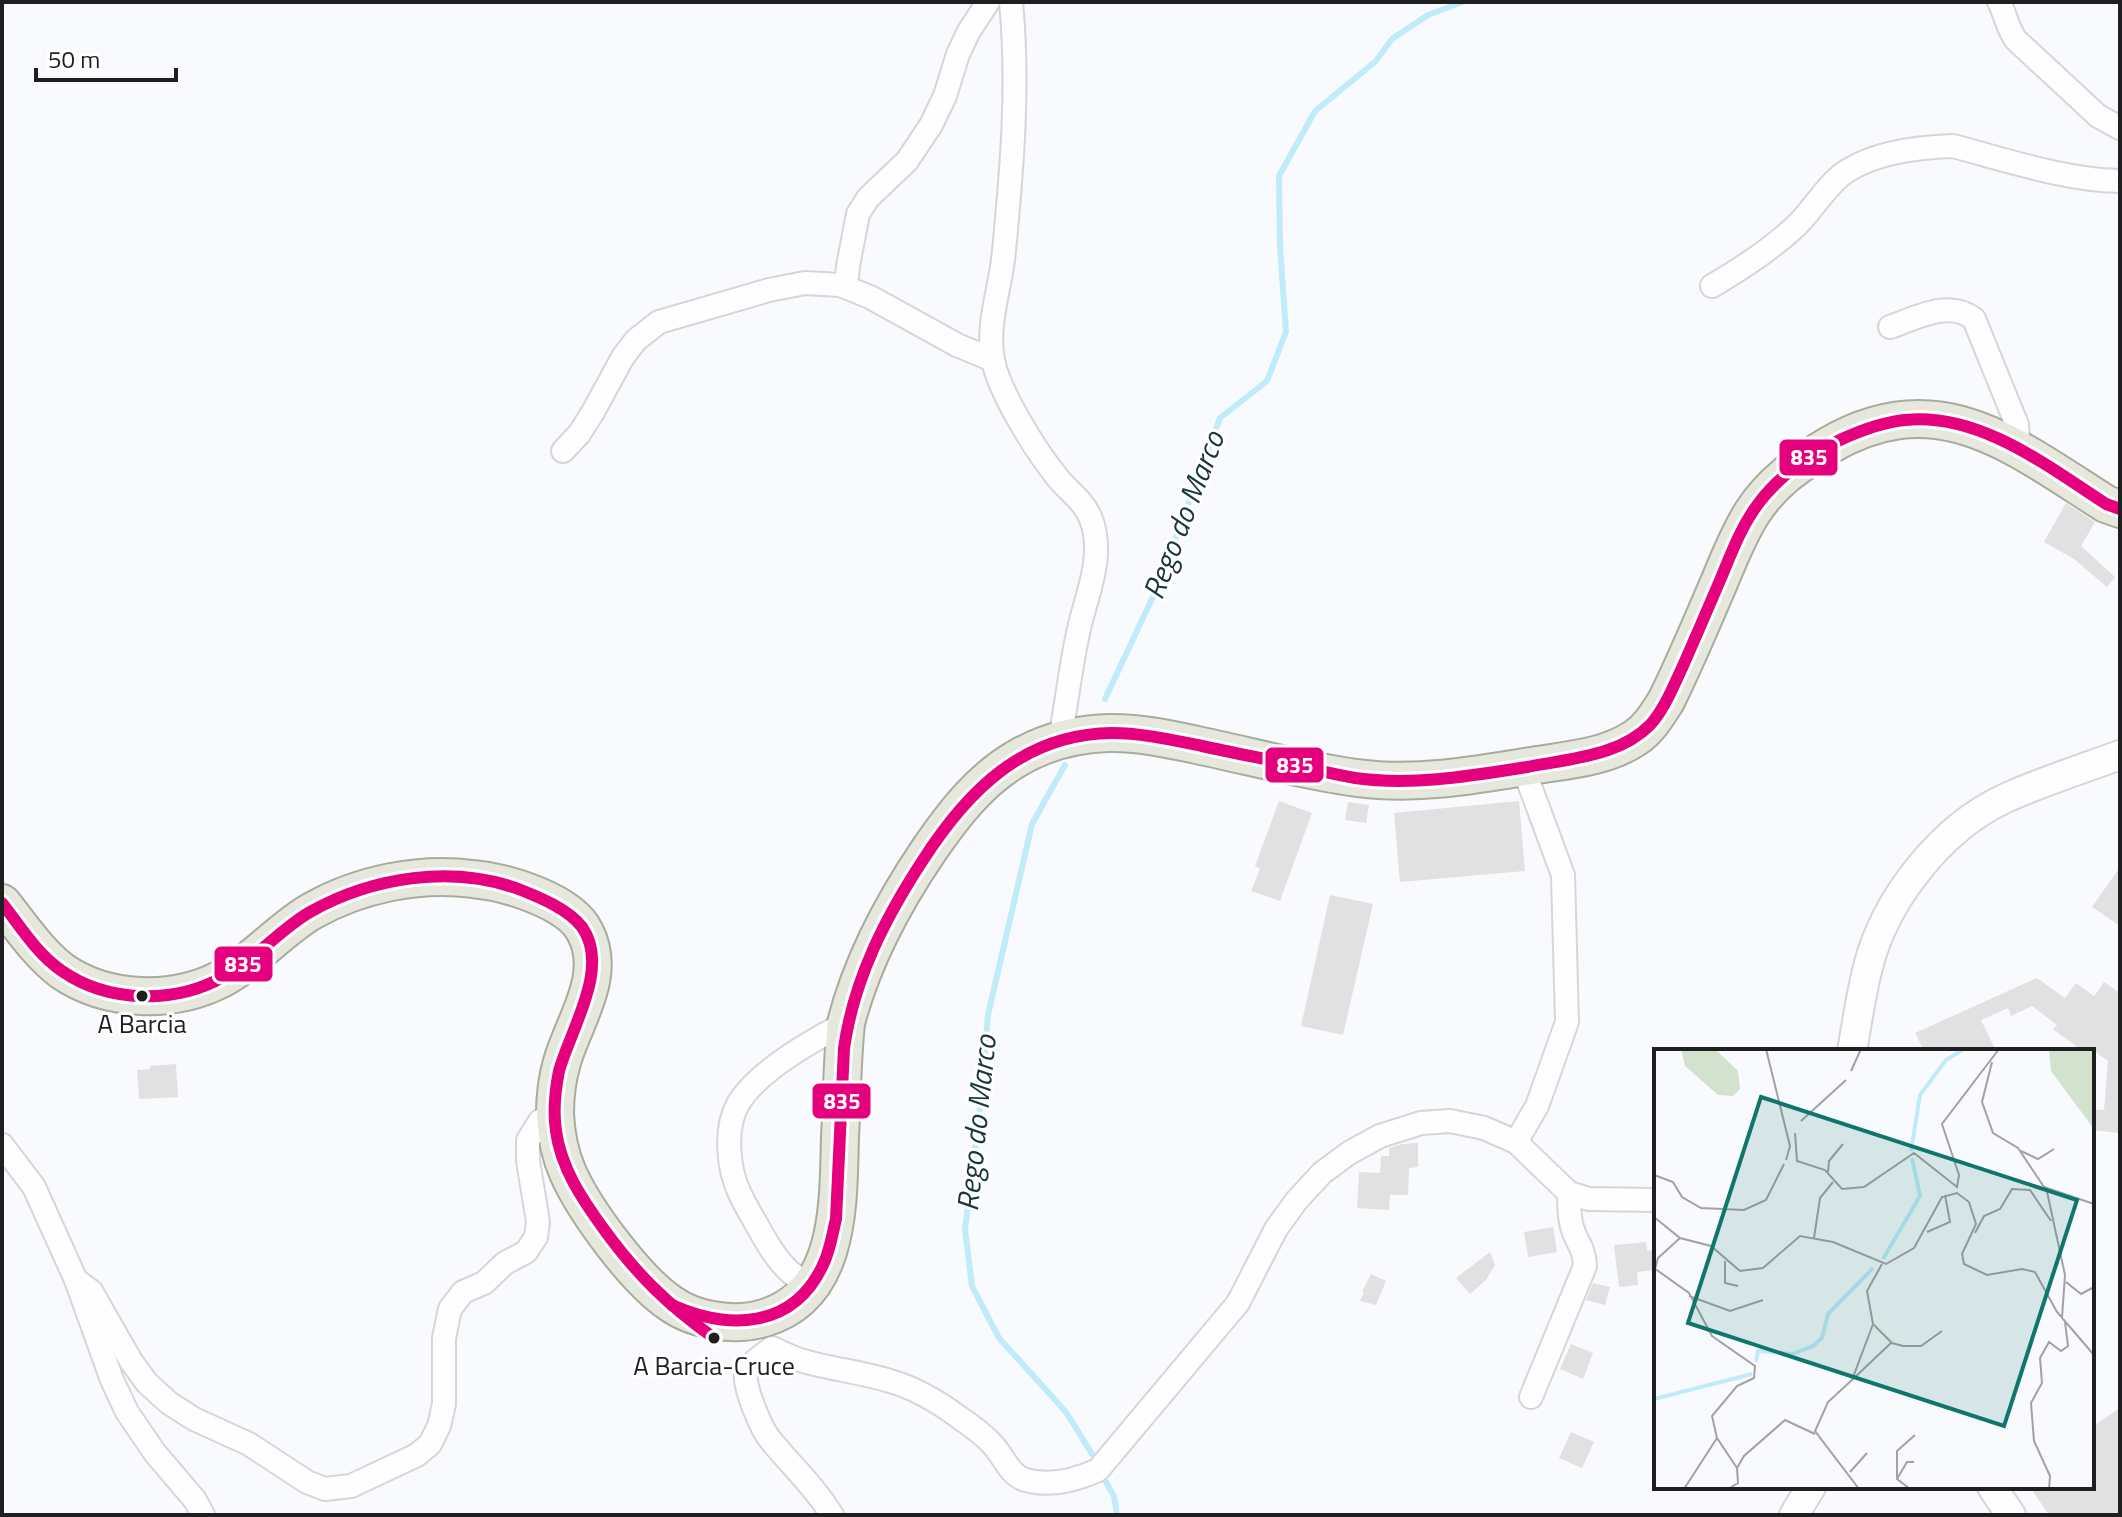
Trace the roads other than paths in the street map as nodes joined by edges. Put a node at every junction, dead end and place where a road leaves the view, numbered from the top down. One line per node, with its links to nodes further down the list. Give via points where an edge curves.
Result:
1 (988, 2): 7 (street, via 958,54 931,125 907,161 858,214)
2 (1011, 2): 9 (street, via 1013,135 1003,266 992,324)
3 (2000, 2): 4 (street, via 2016,40 2098,116)
4 (2120, 128)
5 (2120, 181): 6 (street, via 2073,176 1953,146 1887,155 1843,173 1795,227)
6 (1712, 286)
7 (846, 287): 9 (street); 11 (street, via 805,283 659,322 623,357 579,434)
8 (1890, 327): 10 (street, via 1947,309 1974,319 2017,425)
9 (993, 360): 13 (street, via 1026,431 1055,475 1083,503 1095,530 1095,566 1077,635)
10 (2019, 449): 12 (main road); 15 (main road, via 1962,424 1909,419 1838,440 1800,463 1774,483 1752,513 1676,682 1652,723 1613,749)
11 (563, 451)
12 (2120, 509)
13 (1060, 740): 15 (main road, via 1143,735 1355,778 1399,782); 17 (main road, via 1016,759 952,816 896,903 866,963)
14 (2120, 755): 18 (street, via 2004,799 1958,827 1931,854 1893,904 1868,965)
15 (1523, 767): 20 (street, via 1563,875 1567,1022 1537,1106)
16 (2, 903): 19 (main road, via 62,970 84,983 142,997 197,989 222,978 309,913 367,888 456,877 488,880 531,894 575,917 593,958 587,996 562,1061)
17 (846, 1023): 25 (main road, via 833,1239); 25 (street, via 812,1041 747,1091 730,1131 730,1159 739,1192 770,1248)
18 (1852, 1049)
19 (555, 1113): 24 (street, via 540,1121 528,1140 536,1237 526,1252 463,1292 450,1309 444,1338 444,1404 430,1444 351,1486 325,1489 307,1482 249,1444 169,1403 147,1383 91,1291); 25 (main road, via 567,1171 582,1199 627,1262 672,1305 716,1321 742,1322 782,1312)
20 (1516, 1142): 22 (street); 30 (street, via 1450,1121 1421,1123 1380,1136 1322,1173 1276,1229 1238,1303 1098,1470 1084,1476 1044,1484 1023,1480 984,1436 923,1395 893,1381 800,1360 772,1348 746,1371 745,1383 766,1435)
21 (2, 1145): 24 (street, via 34,1187)
22 (1569, 1193): 23 (street, via 1589,1199); 26 (street, via 1569,1214 1585,1266)
23 (1654, 1200)
24 (76, 1280): 29 (street, via 127,1412)
25 (810, 1286)
26 (1531, 1397)
27 (1810, 1489): 31 (street)
28 (1993, 1489): 32 (street)
29 (203, 1515)
30 (832, 1515)
31 (1794, 1515)
32 (2011, 1515)

